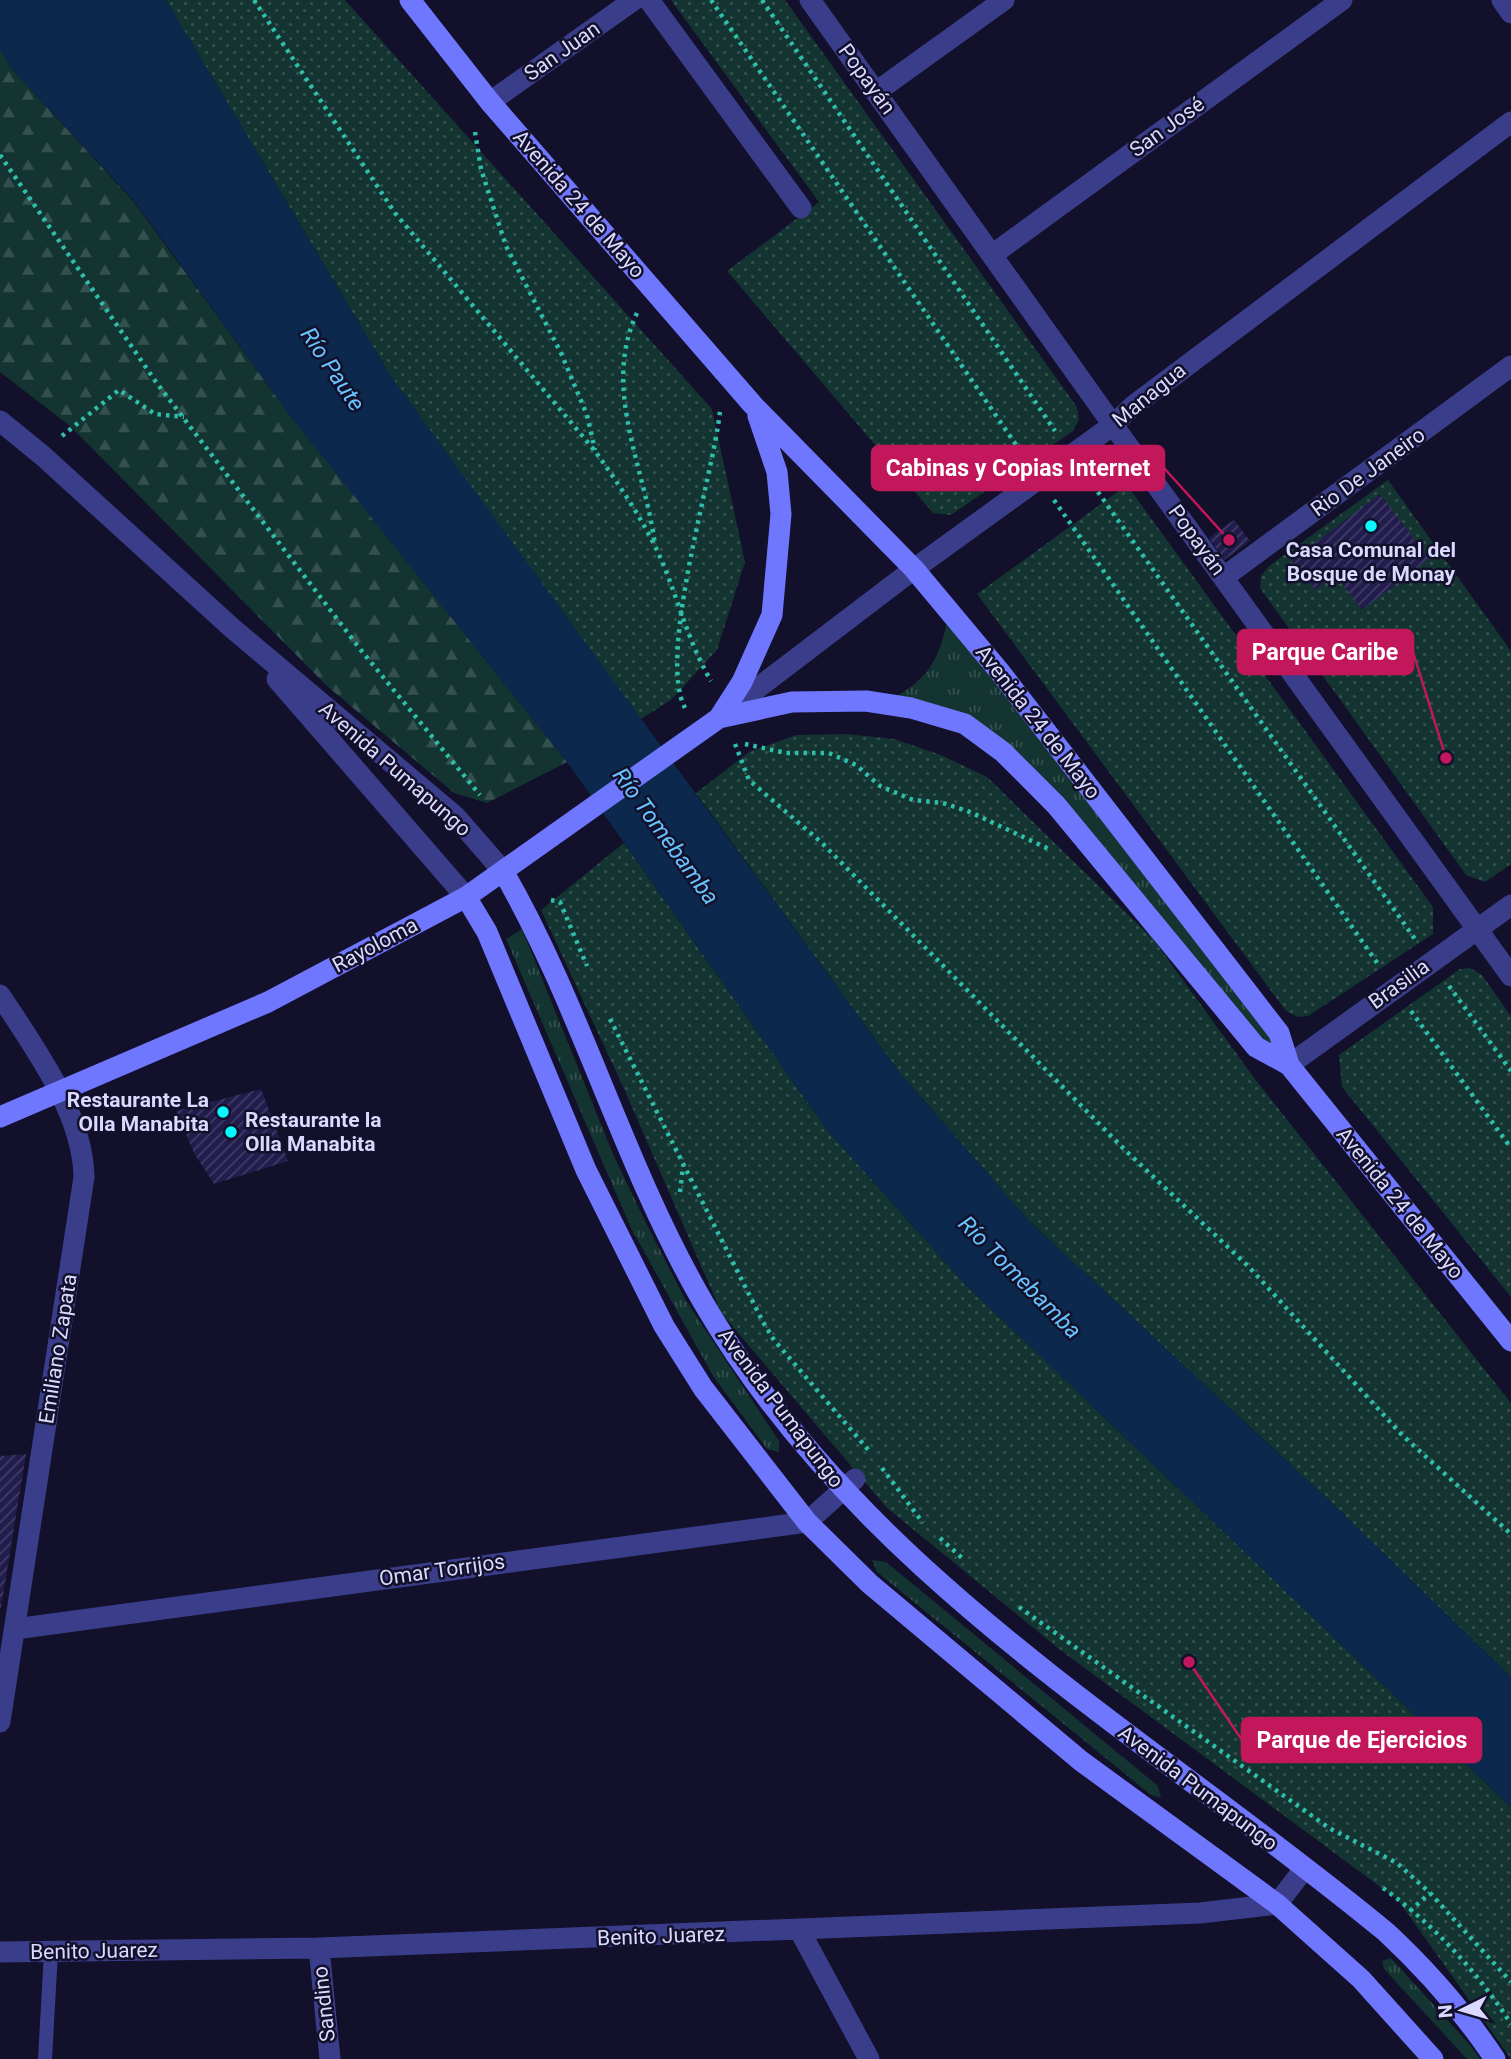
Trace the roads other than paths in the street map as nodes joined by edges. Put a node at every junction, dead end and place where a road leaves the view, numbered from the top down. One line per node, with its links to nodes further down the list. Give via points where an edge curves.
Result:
1 (410, 0): 10 (main road, Avenida 24 de Mayo)
2 (634, 0): 10 (street, San Juan)
3 (649, 0): 12 (street)
4 (810, 0): 9 (street, Popayán)
5 (1004, 0): 9 (street)
6 (1342, 0): 13 (street, San José)
7 (1502, 0): 8 (street)
8 (1511, 13)
9 (876, 92): 13 (street, Popayán)
10 (490, 103): 15 (main road, Avenida 24 de Mayo)
11 (1511, 122): 17 (street, Managua)
12 (801, 208)
13 (992, 255): 17 (street, Popayán)
14 (1511, 366): 19 (street, Rio De Janeiro)
15 (753, 405): 18 (main road, Avenida 24 de Mayo); 20 (main road, Avenida 24 de Mayo, via 777,472 781,514)
16 (0, 421): 21 (street, Avenida Pumapungo)
17 (1112, 425): 18 (street, Managua); 19 (street, Popayán)
18 (914, 569): 23 (street, Managua); 30 (main road, Avenida 24 de Mayo, via 1000,672 1279,1033)
19 (1224, 577): 27 (street, Popayán)
20 (772, 615): 23 (main road, Rayoloma, via 742,682)
21 (232, 628): 24 (street, Avenida Pumapungo, via 455,816); 25 (street, Avenida Pumapungo)
22 (866, 701): 23 (main road, Rayoloma, via 792,702); 30 (main road, Avenida 24 de Mayo, via 965,724 1003,752 1056,805 1256,1047)
23 (719, 718): 24 (main road, Rayoloma)
24 (503, 871): 25 (main road, Rayoloma); 34 (main road, Avenida Pumapungo, via 526,912 627,1147 703,1302 764,1392)
25 (466, 897): 31 (main road, Rayoloma, via 268,1002); 35 (main road, Avenida Pumapungo, via 488,932 586,1170 664,1326 703,1388)
26 (1511, 905): 27 (street, Brasilia)
27 (1478, 928): 28 (street, Popayán); 30 (street, Brasilia)
28 (1511, 976)
29 (0, 995): 31 (street, Emiliano Zapata)
30 (1289, 1065): 33 (main road, Avenida 24 de Mayo)
31 (59, 1094): 32 (main road, Rayoloma); 36 (street, Emiliano Zapata, via 82,1146 84,1177)
32 (0, 1117)
33 (1511, 1341)
34 (848, 1485): 35 (street); 38 (main road, Avenida Pumapungo, via 960,1600 1051,1676)
35 (807, 1521): 36 (street, Omar Torrijos); 39 (main road, Avenida Pumapungo, via 870,1584 1081,1761)
36 (15, 1629): 37 (street, Emiliano Zapata)
37 (0, 1722)
38 (1304, 1869): 39 (street); 48 (main road, Avenida Pumapungo, via 1377,1924 1429,1972)
39 (1277, 1904): 40 (street, Benito Juarez, via 1199,1913); 47 (main road, Avenida Pumapungo, via 1361,1979)
40 (800, 1931): 41 (street, Benito Juarez); 46 (street)
41 (319, 1948): 43 (street, Benito Juarez); 45 (street, Sandino)
42 (0, 1952): 43 (street, Benito Juarez)
43 (51, 1952): 44 (lane)
44 (45, 2059)
45 (330, 2059)
46 (869, 2059)
47 (1433, 2059)
48 (1495, 2059)

